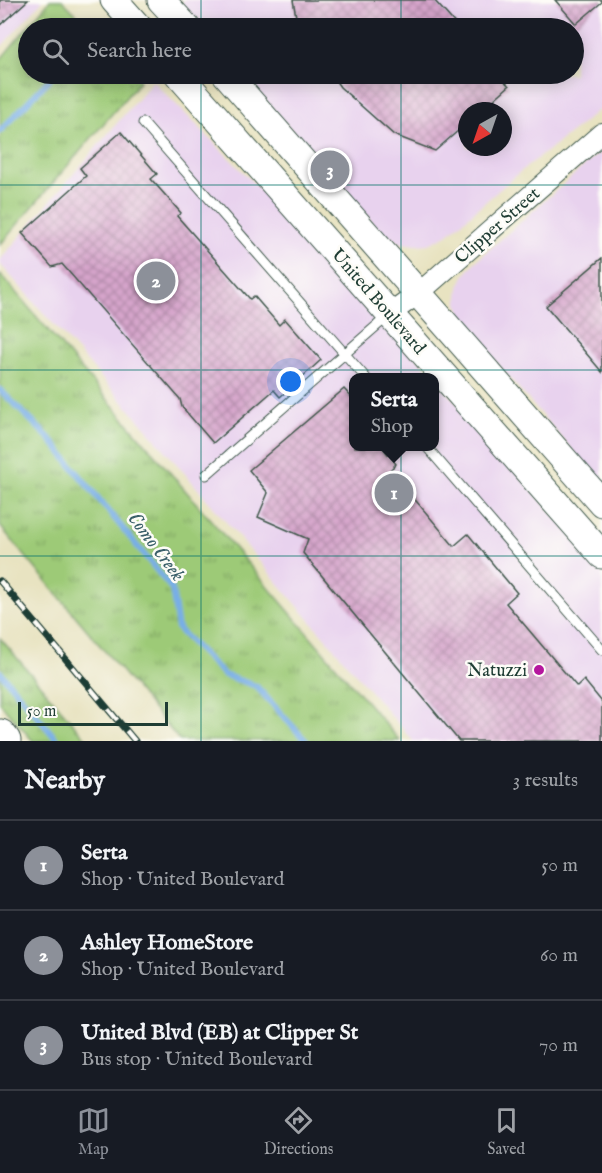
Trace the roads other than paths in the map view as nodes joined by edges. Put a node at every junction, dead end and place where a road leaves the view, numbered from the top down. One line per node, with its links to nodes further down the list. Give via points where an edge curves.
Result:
1 (114, 0): 3 (main road)
2 (161, 0): 4 (main road)
3 (130, 18)
4 (178, 18)
5 (187, 84): 10 (main road, United Boulevard)
6 (235, 84): 9 (main road, United Boulevard)
7 (143, 123): 11 (lane)
8 (602, 133): 9 (street, Clipper Street)
9 (419, 293): 10 (street, Clipper Street); 15 (main road, United Boulevard)
10 (390, 314): 11 (lane); 16 (main road, United Boulevard)
11 (345, 353): 12 (lane); 14 (lane)
12 (362, 373)
13 (429, 451): 17 (lane)
14 (206, 475)
15 (602, 503)
16 (602, 555)
17 (602, 650)
18 (0, 736): 19 (highway)
19 (4, 741)

